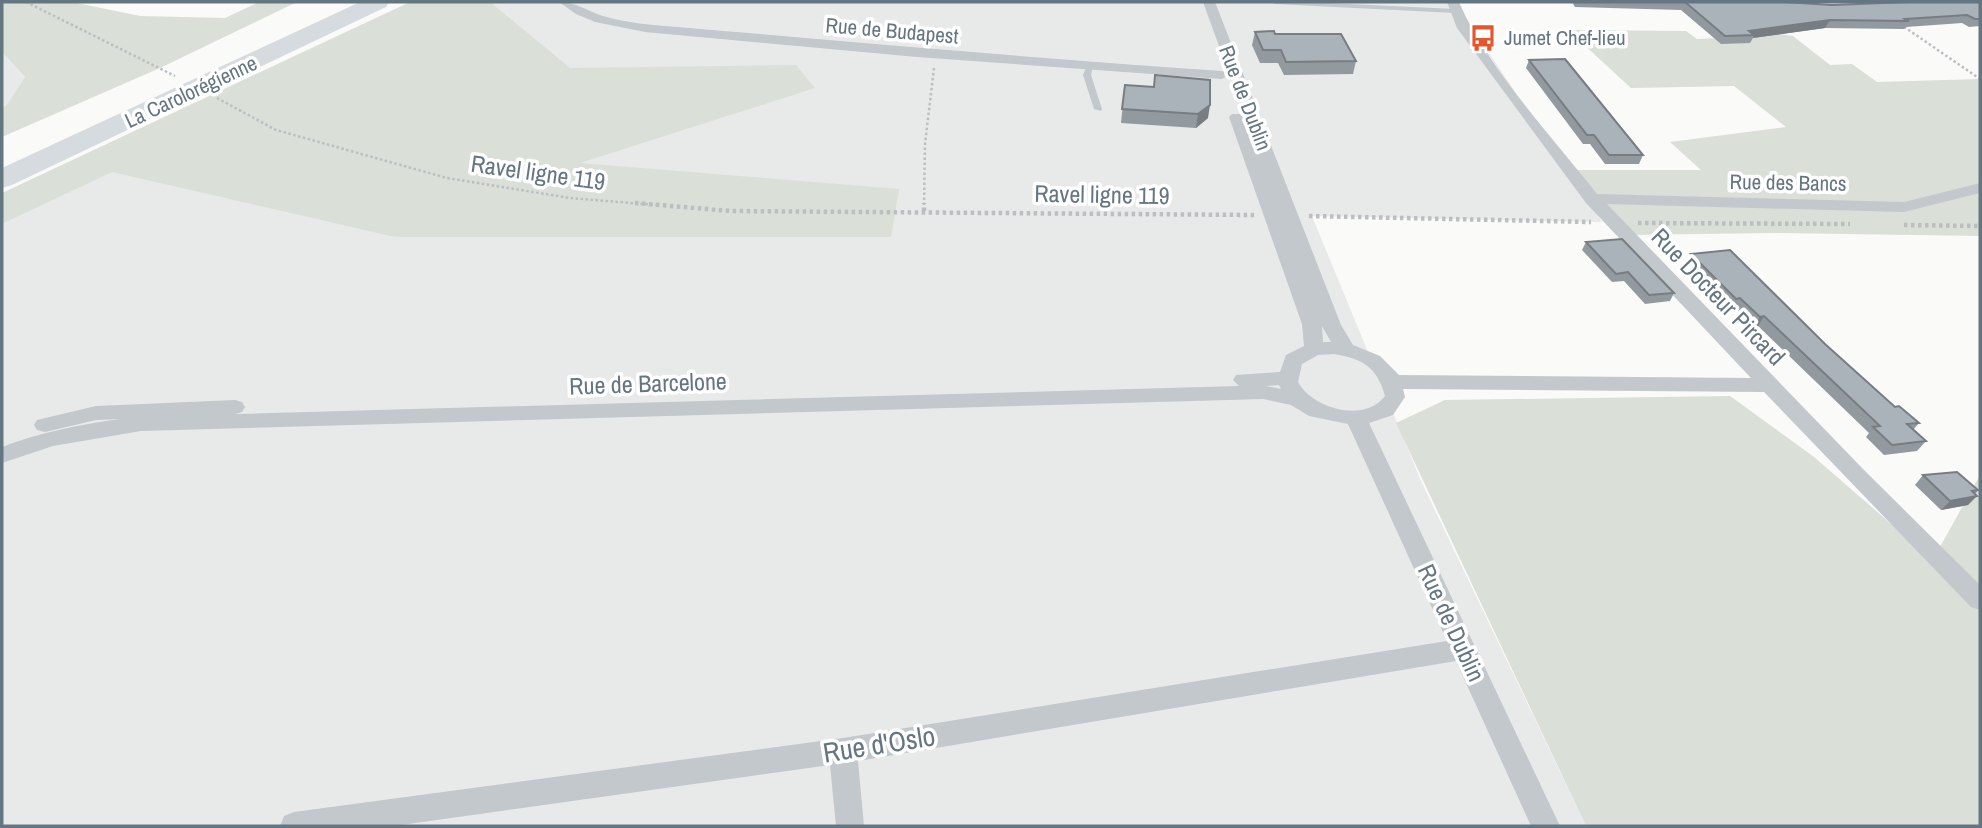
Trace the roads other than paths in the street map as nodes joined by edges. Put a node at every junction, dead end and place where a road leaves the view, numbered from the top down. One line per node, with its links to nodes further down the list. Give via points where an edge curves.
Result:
1 (339, 2): 13 (highway, La Carolorégienne)
2 (379, 2): 11 (highway, La Carolorégienne)
3 (402, 2): 11 (highway, via 264,66)
4 (565, 2): 9 (street, Rue de Budapest, via 591,18 615,23 935,57)
5 (1199, 2): 10 (street, Rue de Dublin)
6 (1209, 2): 18 (street, Rue de Dublin, via 1331,325)
7 (1275, 2): 8 (lane)
8 (1454, 6): 16 (street, Rue Docteur Pircard, via 1505,86)
9 (1089, 66): 10 (street, Rue de Budapest); 12 (lane, via 1087,75)
10 (1222, 75): 17 (street, Rue de Dublin, via 1312,324)
11 (219, 79): 14 (highway, La Carolorégienne)
12 (1098, 109)
13 (2, 152)
14 (2, 179)
15 (1980, 188): 16 (street, Rue des Bancs, via 1904,207)
16 (1592, 199): 21 (street, Rue Docteur Pircard)
17 (1314, 349): 18 (street); 19 (street, via 1293,360)
18 (1345, 349): 20 (street, via 1375,362)
19 (1287, 379): 22 (street); 24 (street, Rue de Barcelone, via 168,409 96,413)
20 (1393, 382): 21 (street); 23 (street, via 1392,403 1384,411)
21 (1768, 385): 26 (street, Rue Docteur Pircard)
22 (1300, 400): 23 (street, via 1325,414); 25 (street, Rue de Barcelone, via 1263,392 141,424 35,441)
23 (1356, 419): 27 (street, Rue de Dublin)
24 (2, 440)
25 (2, 455)
26 (1980, 600)
27 (1463, 649): 28 (street, Rue d'Oslo); 31 (street, Rue de Dublin)
28 (843, 751): 29 (street, Rue d'Oslo); 30 (street)
29 (294, 826)
30 (850, 826)
31 (1546, 826)

